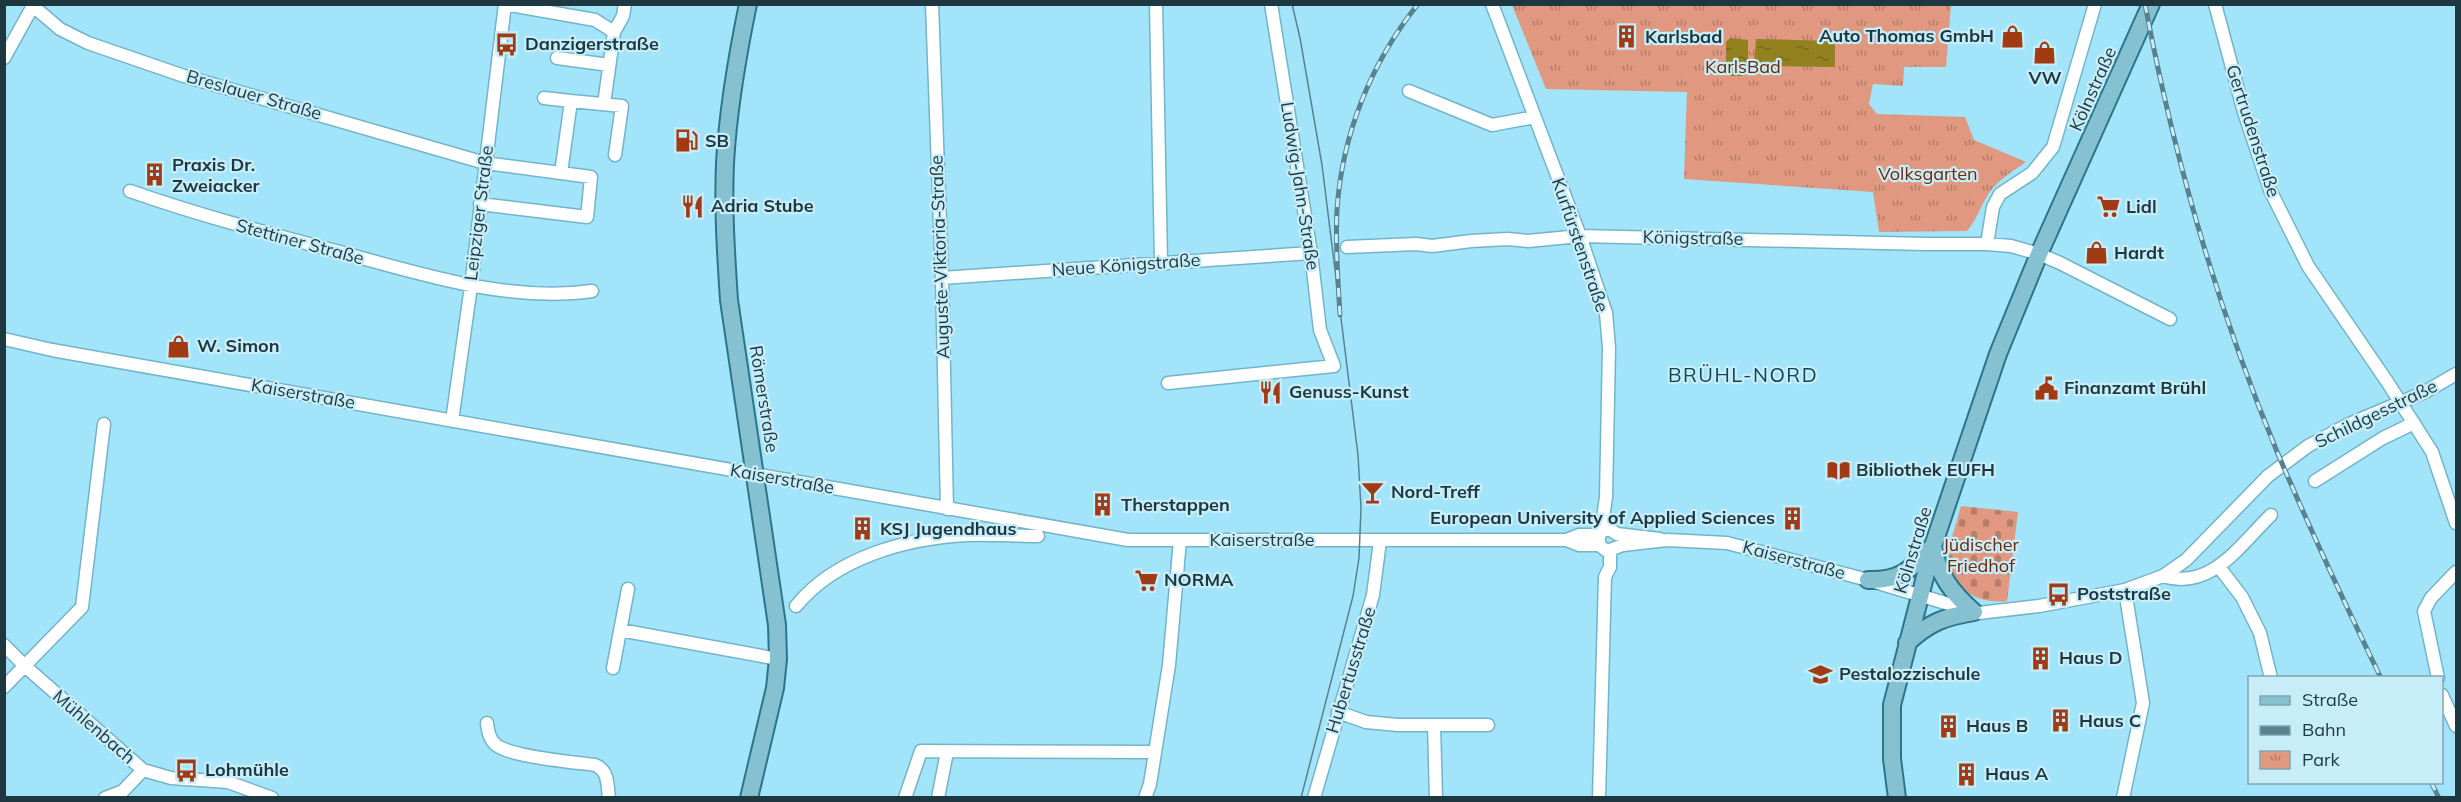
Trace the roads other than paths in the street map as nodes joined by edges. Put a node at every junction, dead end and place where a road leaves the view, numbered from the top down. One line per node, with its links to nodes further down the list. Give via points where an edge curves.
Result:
1 (625, 4): 12 (street, via 624,16)
2 (748, 4): 43 (main road, Römerstraße, via 728,131 725,216 729,300)
3 (932, 4): 32 (street, Auguste-Viktoria-Straße)
4 (1156, 4): 31 (street)
5 (1271, 4): 29 (street, Ludwig-Jahn-Straße)
6 (1492, 4): 20 (street, Kurfürstenstraße)
7 (2095, 4): 27 (street, via 2053,147 2032,173 2000,194)
8 (2151, 4): 30 (main road, Kölnstraße)
9 (2215, 4): 39 (street, Gertrudenstraße, via 2270,190 2308,266)
10 (34, 5): 13 (street); 22 (street, Breslauer Straße, via 60,30 110,51)
11 (504, 5): 12 (street, via 595,20); 22 (street, Leipziger Straße)
12 (615, 32): 15 (street)
13 (4, 58)
14 (556, 58): 15 (street)
15 (609, 65): 19 (street)
16 (1409, 91): 20 (street, via 1492,125)
17 (544, 98): 18 (street)
18 (571, 101): 19 (street); 23 (street)
19 (604, 104): 21 (street, via 622,106)
20 (1535, 117): 26 (street, Kurfürstenstraße)
21 (615, 155)
22 (485, 163): 23 (street, Breslauer Straße); 25 (street, Leipziger Straße)
23 (561, 173): 25 (street, Breslauer Straße, via 591,177 586,217)
24 (130, 191): 33 (street, Stettiner Straße, via 192,212)
25 (480, 204): 33 (street, Leipziger Straße)
26 (1580, 236): 27 (street, Königstraße); 28 (street, Königstraße); 45 (street, Kurfürstenstraße, via 1606,313)
27 (1987, 244): 30 (street, Königstraße)
28 (1347, 247)
29 (1311, 253): 31 (street, Neue Königstraße); 38 (street, Ludwig-Jahn-Straße, via 1320,330 1334,366)
30 (2039, 254): 35 (street); 57 (main road, Kölnstraße, via 1998,354)
31 (1161, 262): 32 (street, Neue Königstraße)
32 (942, 278): 46 (street, Auguste-Viktoria-Straße)
33 (471, 286): 34 (street, Stettiner Straße, via 553,295); 40 (street, Leipziger Straße)
34 (592, 291)
35 (2170, 319)
36 (4, 339): 40 (street, Kaiserstraße)
37 (2457, 374): 39 (street, Schildgesstraße)
38 (1168, 383)
39 (2401, 404): 41 (street, Gertrudenstraße); 61 (street, Schildgesstraße, via 2347,425 2296,455 2241,502 2195,553)
40 (452, 421): 43 (street, Kaiserstraße)
41 (2414, 423): 44 (street, Schildgesstraße); 49 (street, Gertrudenstraße, via 2432,452)
42 (104, 424): 72 (street, via 82,607)
43 (756, 474): 46 (street, Kaiserstraße); 71 (main road, Römerstraße, via 777,625)
44 (2315, 481)
45 (1606, 497): 50 (street, Kurfürstenstraße); 53 (street, Kurfürstenstraße)
46 (947, 509): 47 (street, Kaiserstraße)
47 (970, 513): 51 (street); 54 (street, Kaiserstraße, via 1128,540)
48 (2271, 515): 59 (street, Schildgesstraße)
49 (2457, 523)
50 (1616, 533): 53 (street, via 1608,529); 55 (street, Kaiserstraße); 58 (street, via 1619,540)
51 (968, 535): 52 (street); 66 (street, via 873,553 830,575)
52 (1038, 536)
53 (1599, 537): 56 (street, Kaiserstraße, via 1579,545 1566,540); 58 (street, via 1604,550)
54 (1180, 540): 56 (street, Kaiserstraße); 84 (street, via 1169,664)
55 (1667, 540): 58 (street, Kaiserstraße); 62 (street, Kaiserstraße, via 1727,543)
56 (1380, 541): 78 (street, Hubertusstraße, via 1373,595)
57 (1933, 546): 62 (main road, via 1904,574); 65 (main road, Kölnstraße); 67 (main road, via 1946,582)
58 (1613, 549): 97 (street, via 1605,577)
59 (2219, 567): 61 (street, Schildgesstraße, via 2184,581); 74 (street, via 2247,606)
60 (2457, 572): 75 (street, via 2431,598 2424,611)
61 (2163, 576): 64 (street, Schildgesstraße)
62 (1868, 580): 65 (street, Kaiserstraße)
63 (628, 589): 68 (street)
64 (2125, 590): 67 (street, Schildgesstraße, via 1993,613); 99 (street, via 2144,703)
65 (1920, 595): 67 (street, Schildgesstraße); 69 (main road, Kölnstraße)
66 (796, 606)
67 (1974, 612): 69 (main road, via 1935,622)
68 (620, 630): 71 (street); 73 (street)
69 (1907, 643): 98 (main road, Kölnstraße, via 1892,705)
70 (4, 645): 72 (street, Mühlenbach)
71 (778, 659): 90 (main road, Römerstraße)
72 (26, 667): 76 (street); 85 (street, Mühlenbach)
73 (614, 668)
74 (2270, 676)
75 (2438, 676)
76 (4, 687)
77 (2443, 697): 82 (street)
78 (1338, 712): 80 (street, via 1366,722); 95 (street, Hubertusstraße)
79 (487, 723): 89 (street, via 496,745 510,752 602,768)
80 (1434, 725): 81 (street); 96 (street)
81 (1488, 725)
82 (2457, 726)
83 (947, 752): 84 (street); 91 (street, via 921,751); 92 (street)
84 (1155, 752): 86 (street)
85 (143, 770): 87 (street, via 123,790); 88 (street, Mühlenbach, via 171,778 228,782)
86 (1150, 784): 93 (street); 94 (street)
87 (105, 798)
88 (272, 798)
89 (609, 798)
90 (749, 798)
91 (905, 798)
92 (938, 798)
93 (1145, 798)
94 (1152, 798)
95 (1314, 798)
96 (1436, 798)
97 (1599, 798)
98 (1897, 798)
99 (2123, 798)

